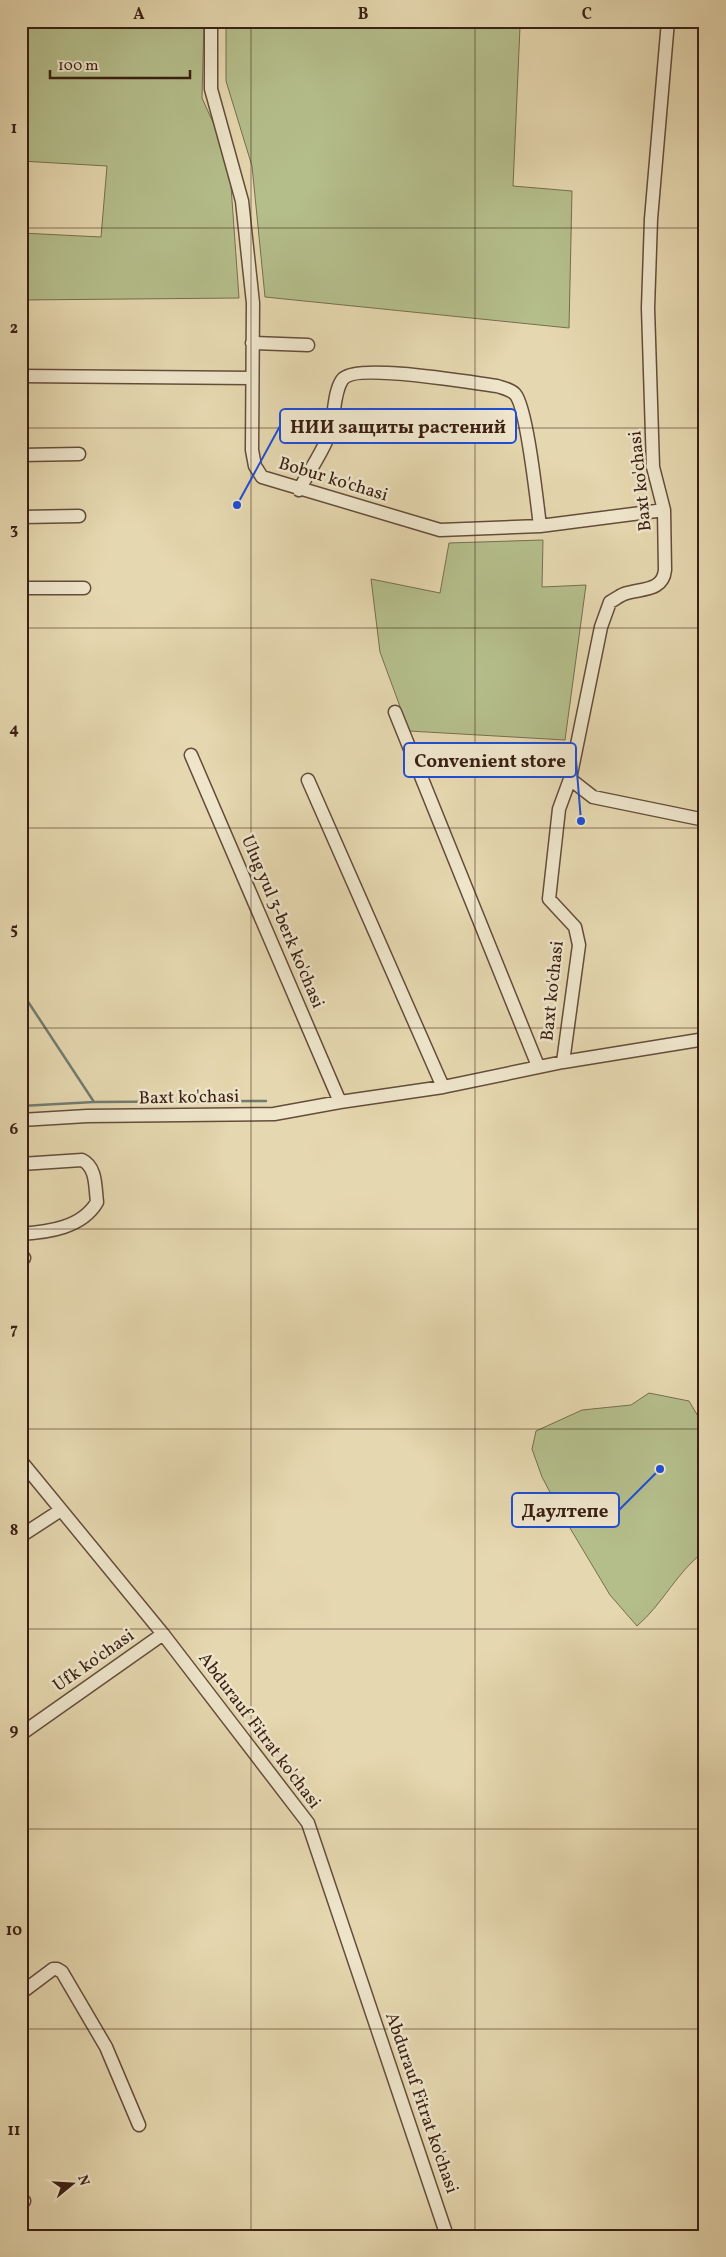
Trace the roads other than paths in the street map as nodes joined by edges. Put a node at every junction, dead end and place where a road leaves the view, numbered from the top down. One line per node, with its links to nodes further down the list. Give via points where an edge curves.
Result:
1 (211, 21): 3 (street, Bobur ko'chasi, via 211,89 242,201 252,303)
2 (668, 21): 10 (street, Baxt ko'chasi, via 651,219 648,308 653,467)
3 (252, 343): 4 (street); 6 (street, Bobur ko'chasi)
4 (308, 345)
5 (21, 376): 6 (street)
6 (252, 378): 9 (street, Bobur ko'chasi, via 255,466 262,477)
7 (21, 454): 8 (street)
8 (79, 454)
9 (299, 490): 13 (street, Bobur ko'chasi, via 440,530); 13 (street, via 329,435 342,381 347,375 400,373 497,386 509,390 518,399)
10 (664, 510): 13 (street, Bobur ko'chasi); 18 (street, Baxt ko'chasi, via 664,576 653,587 625,594 610,602 601,627)
11 (79, 516): 12 (street)
12 (21, 517)
13 (540, 526)
14 (21, 588): 15 (street)
15 (84, 588)
16 (395, 712): 23 (street)
17 (191, 756): 25 (street, Ulug yul 3-berk ko'chasi)
18 (570, 778): 20 (street, via 593,798); 22 (street, Baxt ko'chasi, via 559,809 549,899 575,927 579,945)
19 (308, 780): 24 (street)
20 (705, 820)
21 (705, 1039): 22 (street, Baxt ko'chasi)
22 (563, 1062): 23 (street, Baxt ko'chasi)
23 (538, 1066): 24 (street, Baxt ko'chasi)
24 (443, 1087): 25 (street, Baxt ko'chasi)
25 (340, 1102): 26 (street, Baxt ko'chasi, via 274,1114)
26 (21, 1120)
27 (21, 1164): 28 (street, via 82,1160 92,1169 97,1202 88,1213 57,1231)
28 (21, 1234)
29 (21, 1461): 30 (street, Abdurauf Fitrat ko'chasi)
30 (61, 1510): 31 (street); 32 (street, Abdurauf Fitrat ko'chasi)
31 (21, 1536)
32 (163, 1634): 33 (street, Ufk ko'chasi); 36 (street, Abdurauf Fitrat ko'chasi, via 308,1823)
33 (21, 1734)
34 (21, 1993): 35 (street, via 52,1969 62,1972 106,2047)
35 (139, 2125)
36 (447, 2236)

